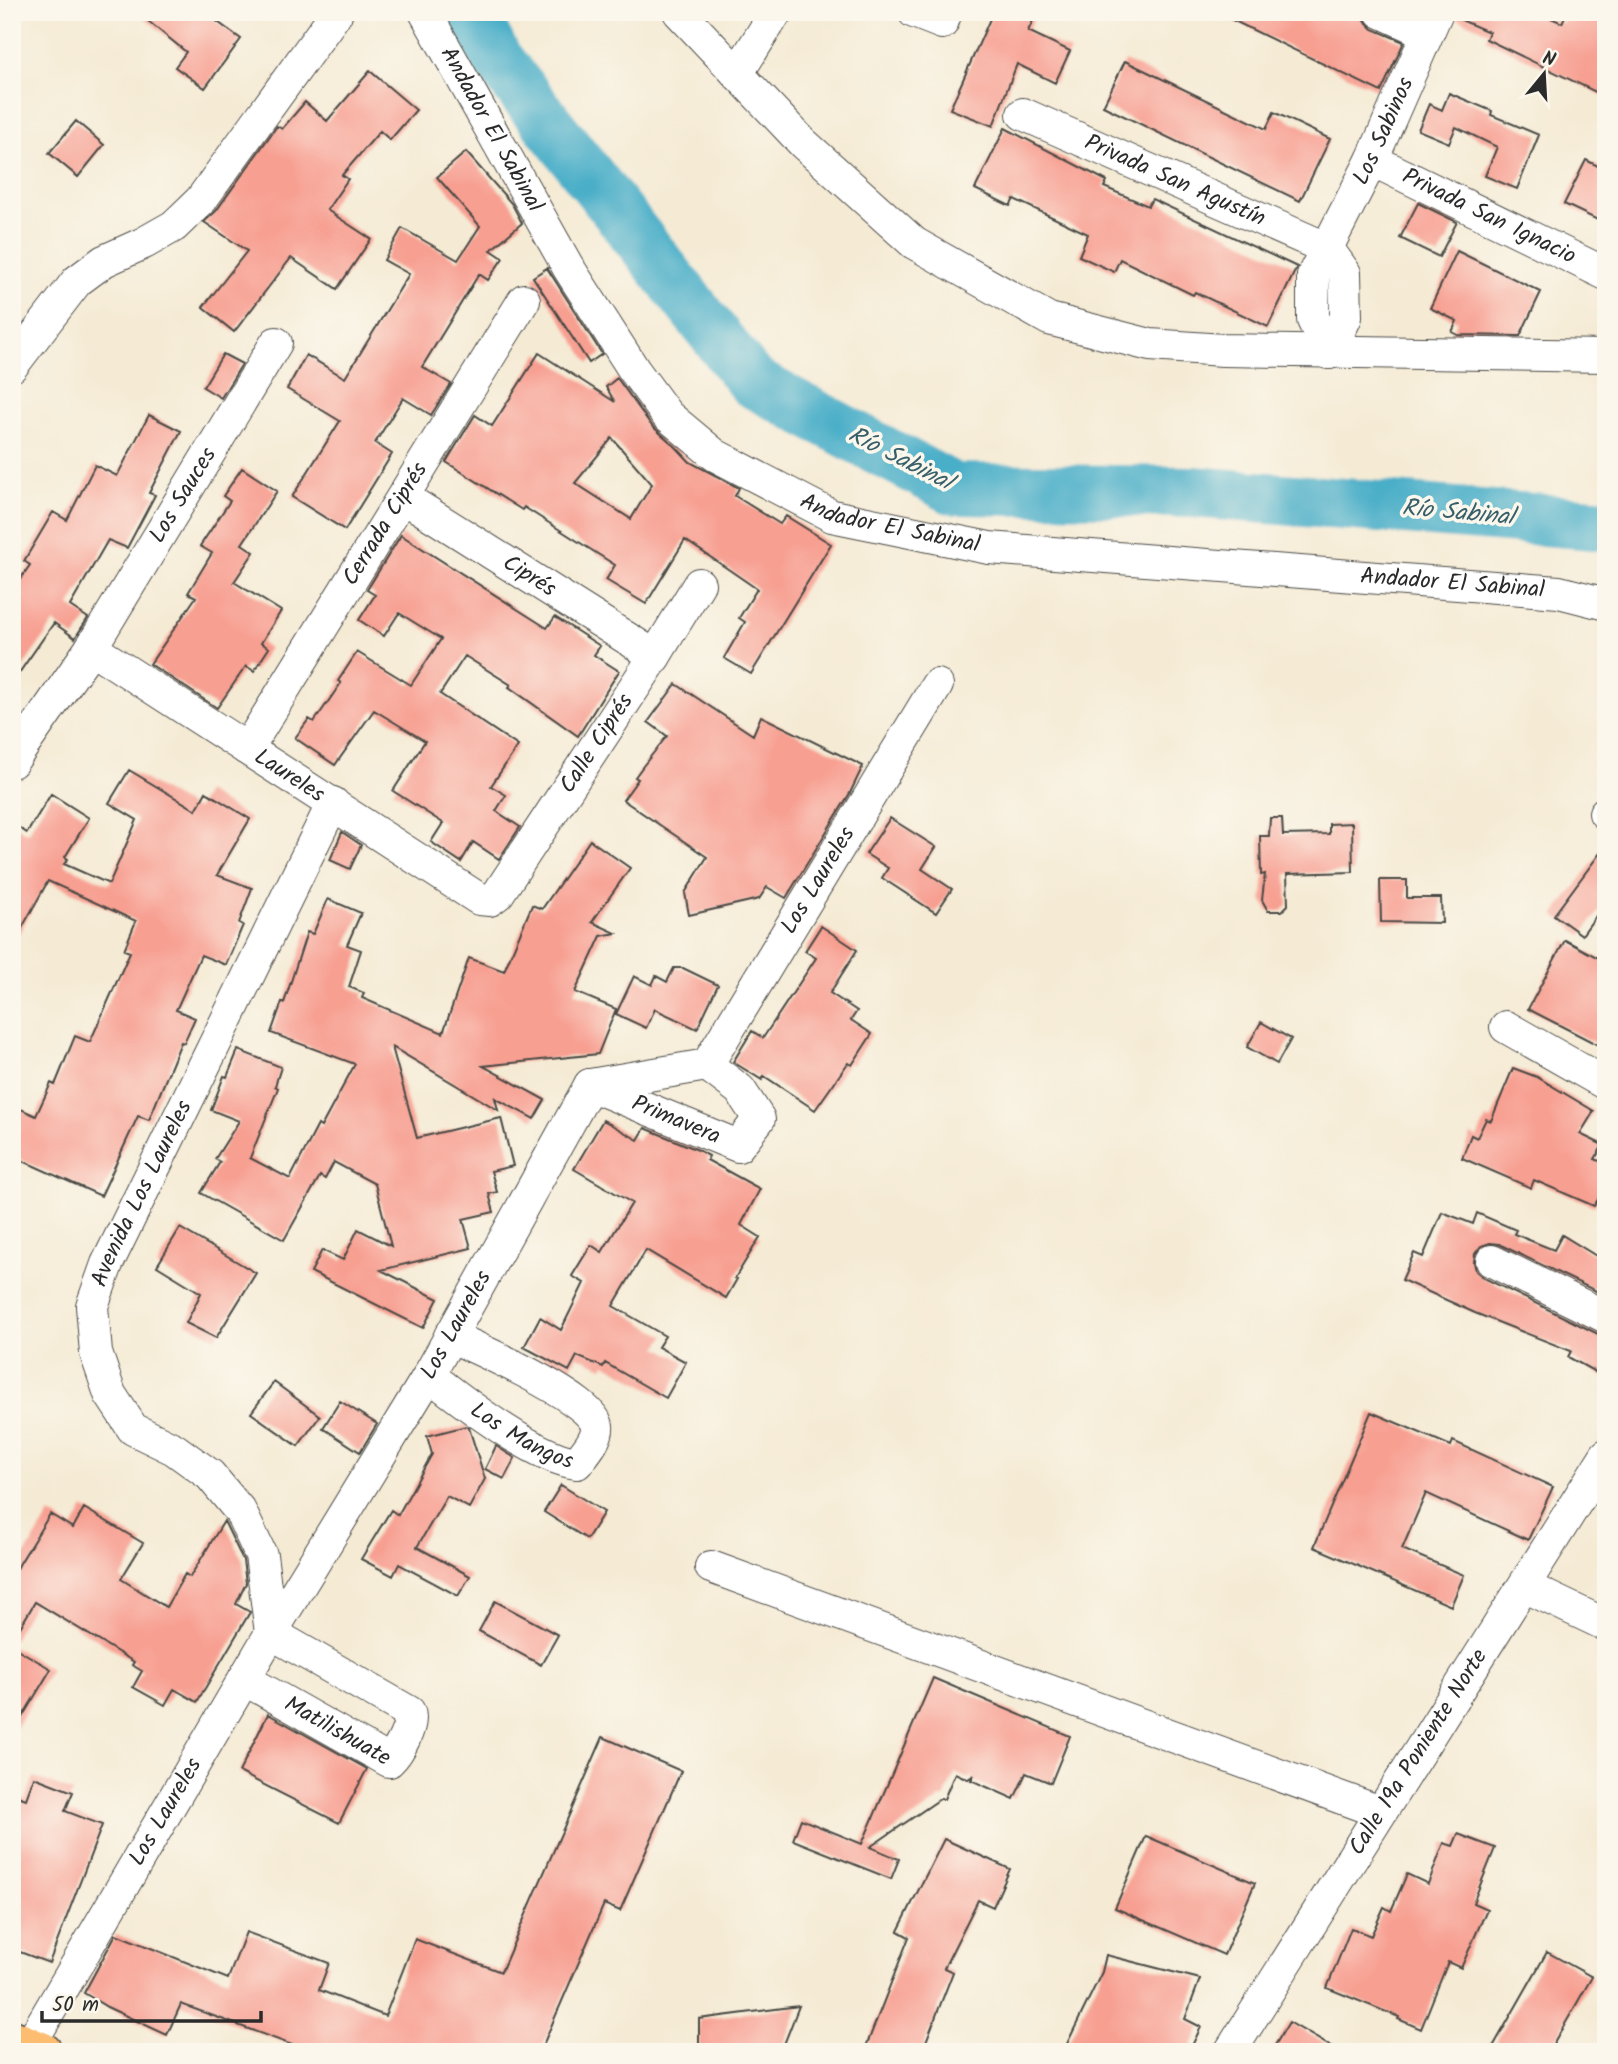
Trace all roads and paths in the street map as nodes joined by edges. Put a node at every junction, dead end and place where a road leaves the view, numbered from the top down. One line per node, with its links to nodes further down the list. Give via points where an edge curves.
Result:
1 (337, 12): 18 (street, via 201,200 174,226 104,261 77,281)
2 (425, 12): 21 (street, Andador El Sabinal, via 568,267 667,415 715,455 832,516 989,548 1559,592)
3 (679, 12): 9 (street)
4 (776, 12): 9 (street)
5 (914, 12): 6 (street, via 942,23)
6 (946, 12)
7 (1381, 12): 8 (street)
8 (1432, 23): 11 (street, Los Sabinos)
9 (737, 74): 16 (street, via 803,143 914,243 1049,319 1150,345)
10 (1023, 114): 12 (street, Privada San Agustín)
11 (1372, 160): 12 (street, Los Sabinos); 13 (street, Privada San Ignacio)
12 (1328, 249): 16 (street, Los Sabinos, via 1313,275 1313,320)
13 (1606, 274)
14 (524, 300): 19 (street, Cerrada Ciprés)
15 (276, 343): 22 (street, Los Sauces)
16 (1329, 353): 17 (street)
17 (1606, 356)
18 (12, 366)
19 (403, 497): 23 (street, Ciprés); 25 (street, Cerrada Ciprés)
20 (699, 584): 23 (street, Calle Ciprés)
21 (1606, 604)
22 (91, 648): 25 (street, Laureles); 26 (street, Los Sauces)
23 (655, 656): 28 (street, Calle Ciprés)
24 (937, 685): 30 (street, Los Laureles)
25 (247, 749): 27 (street, Laureles)
26 (12, 762)
27 (332, 803): 28 (street, Laureles, via 479,899); 41 (street, Avenida Los Laureles, via 107,1264 92,1306 96,1353 110,1394 133,1429 174,1449 210,1475 240,1511 261,1555)
28 (491, 900)
29 (1506, 1027): 31 (street)
30 (706, 1065): 32 (street); 32 (street, Primavera, via 740,1090 759,1119 738,1146)
31 (1606, 1084)
32 (590, 1085): 35 (street, Los Laureles)
33 (1492, 1261): 34 (street)
34 (1606, 1317)
35 (450, 1336): 36 (street, Los Laureles); 36 (street, Los Mangos, via 565,1394 594,1419 596,1434 577,1464 570,1463 524,1441)
36 (429, 1375): 41 (street, Los Laureles)
37 (1606, 1455): 39 (street, Calle 19a Poniente Norte)
38 (711, 1567): 43 (street)
39 (1524, 1586): 40 (street); 43 (street, Calle 19a Poniente Norte)
40 (1606, 1625)
41 (271, 1633): 42 (street, Los Laureles); 42 (street, Matilishuate, via 409,1712 411,1721 394,1756 389,1761 381,1758)
42 (244, 1679): 44 (street, Los Laureles)
43 (1380, 1812): 45 (street, Calle 19a Poniente Norte)
44 (28, 2046)
45 (1230, 2052)

